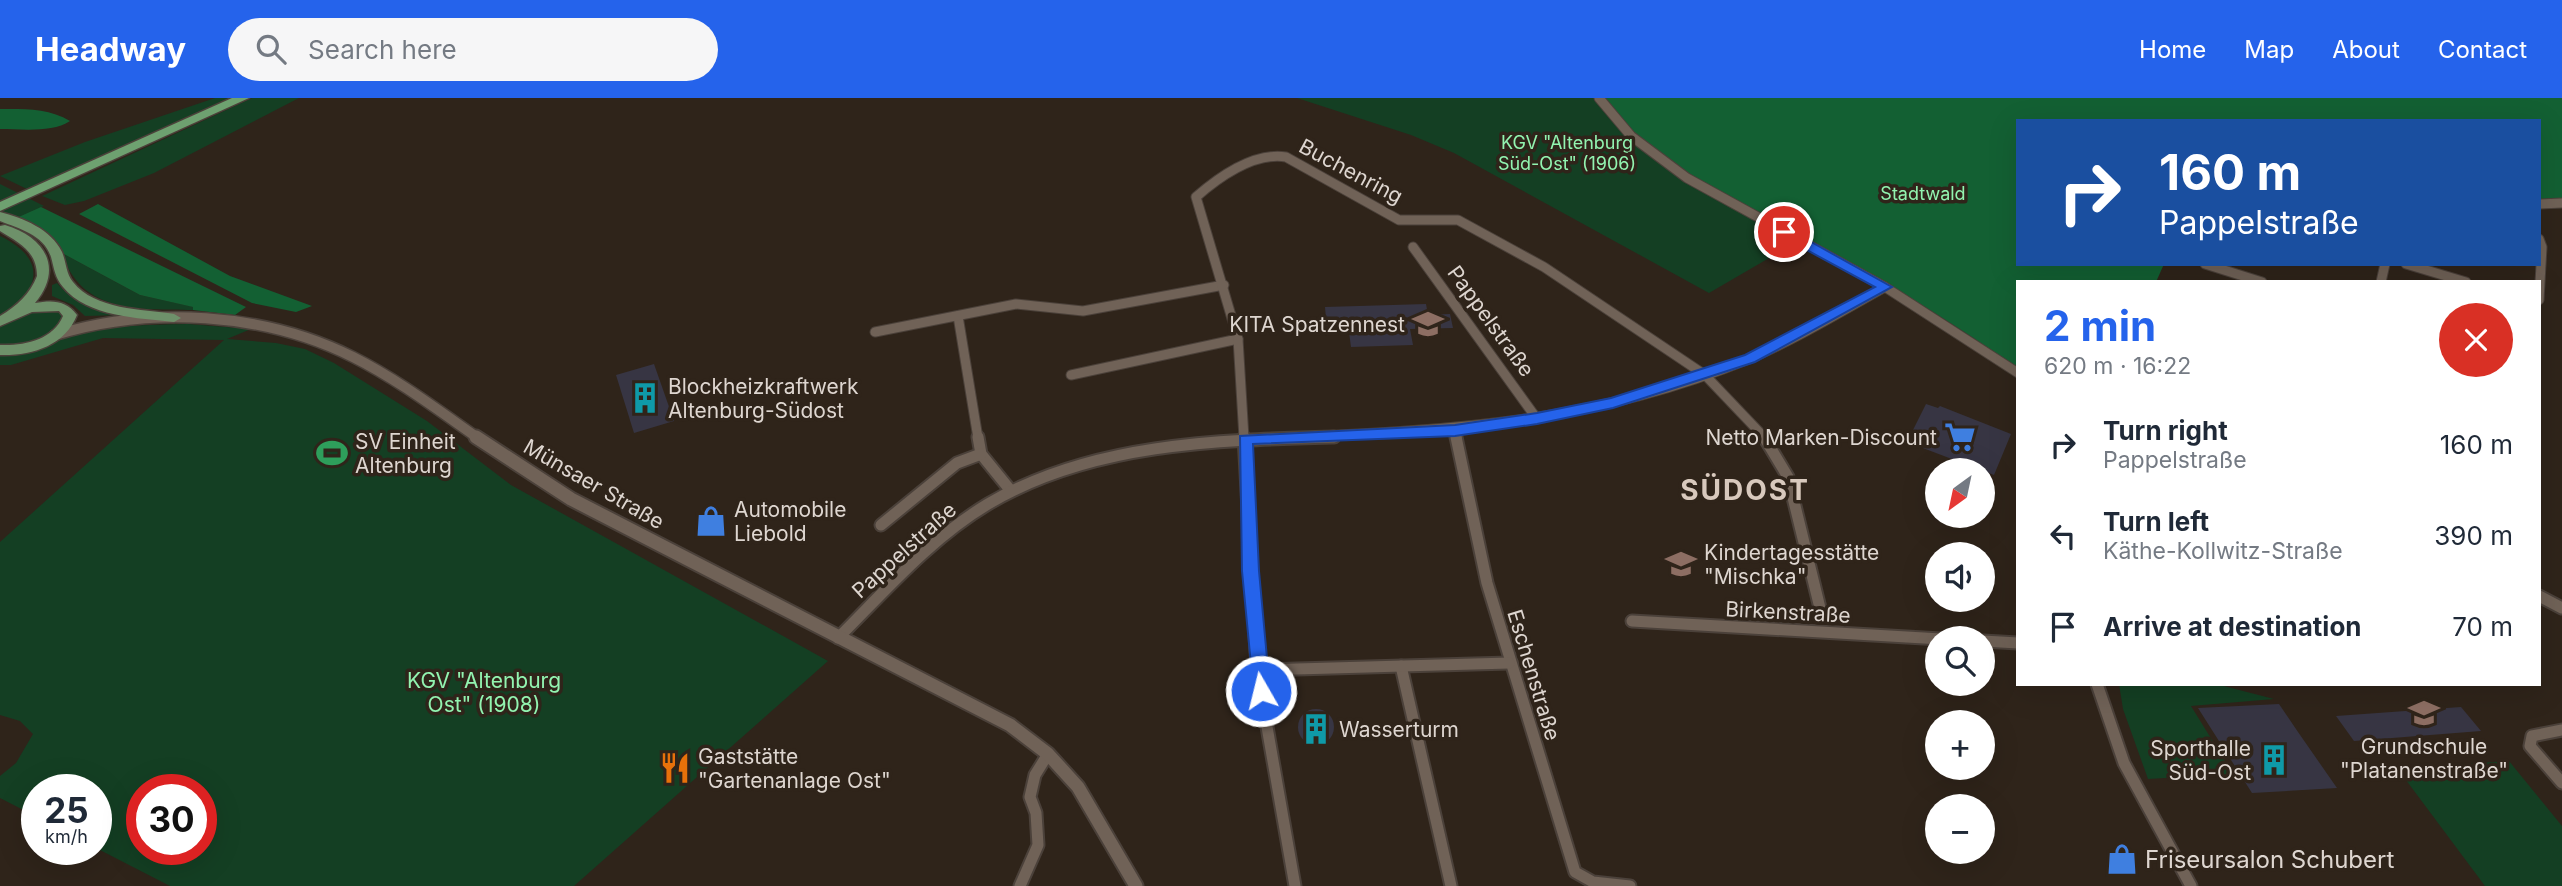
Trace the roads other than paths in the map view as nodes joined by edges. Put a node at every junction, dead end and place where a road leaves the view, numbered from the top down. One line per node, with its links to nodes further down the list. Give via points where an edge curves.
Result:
1 (243, 98): 5 (highway)
2 (1599, 98): 17 (street, via 1631,135 1687,178)
3 (2562, 203): 4 (street)
4 (2541, 204)
5 (0, 207)
6 (0, 216): 22 (main road, via 52,245 65,282 84,297 112,308)
7 (0, 226): 15 (main road, via 36,248 44,264)
8 (1413, 247): 31 (street, Pappelstraße)
9 (2541, 252): 14 (street)
10 (2210, 266): 12 (street)
11 (2413, 266): 13 (street)
12 (2256, 280)
13 (2459, 280)
14 (2540, 280)
15 (42, 285): 18 (main road); 21 (main road)
16 (1224, 285): 20 (street, via 1083,311 1016,304); 26 (street, Buchenring); 30 (street, Buchenring, via 1196,197 1213,182 1257,159 1286,157 1399,220 1458,220 1567,281)
17 (1885, 287): 28 (street); 30 (street, Pappelstraße, via 1750,359)
18 (55, 305): 19 (main road); 21 (main road)
19 (71, 315): 23 (street, Münsaer Straße); 25 (main road)
20 (958, 316): 24 (street); 34 (street)
21 (6, 318)
22 (174, 318): 23 (street, Münsaer Straße); 41 (street, Münsaer Straße, via 262,324 350,354 413,390 541,481)
23 (103, 322): 25 (street, Münsaer Straße)
24 (875, 332)
25 (55, 335): 27 (main road, via 30,346)
26 (1238, 339): 29 (street); 33 (street, Buchenring)
27 (0, 350)
28 (2016, 372)
29 (1071, 375)
30 (1705, 375): 31 (street, Pappelstraße); 38 (street, Birkenstraße, via 1762,433 1788,477)
31 (1537, 419): 32 (street, Pappelstraße)
32 (1455, 430): 33 (street, Pappelstraße); 45 (street, Eschenstraße)
33 (1245, 439): 35 (street, Pappelstraße, via 1154,447 1078,466); 47 (street, Buchenring)
34 (981, 454): 35 (street); 36 (street, Pappelstraße, via 957,463)
35 (1012, 491): 41 (street, Pappelstraße, via 957,525)
36 (881, 525)
37 (2541, 597): 39 (street)
38 (1820, 608)
39 (2562, 608)
40 (1632, 621): 42 (street, Birkenstraße)
41 (838, 638): 50 (street, Münsaer Straße, via 964,699)
42 (1925, 638)
43 (1995, 642): 44 (street)
44 (2016, 643)
45 (1509, 663): 46 (street); 56 (street, Eschenstraße, via 1575,872 1593,882)
46 (1401, 666): 47 (street); 55 (street)
47 (1257, 670): 54 (street, Buchenring)
48 (2097, 686): 57 (street, via 2118,754)
49 (2562, 730): 51 (street, via 2532,736 2530,746)
50 (1048, 754): 52 (street, via 1035,775 1030,797 1038,845); 53 (street, Münsaer Straße, via 1078,786)
51 (2562, 783)
52 (1020, 886)
53 (1136, 886)
54 (1295, 886)
55 (1451, 886)
56 (1630, 886)
57 (2191, 886)

